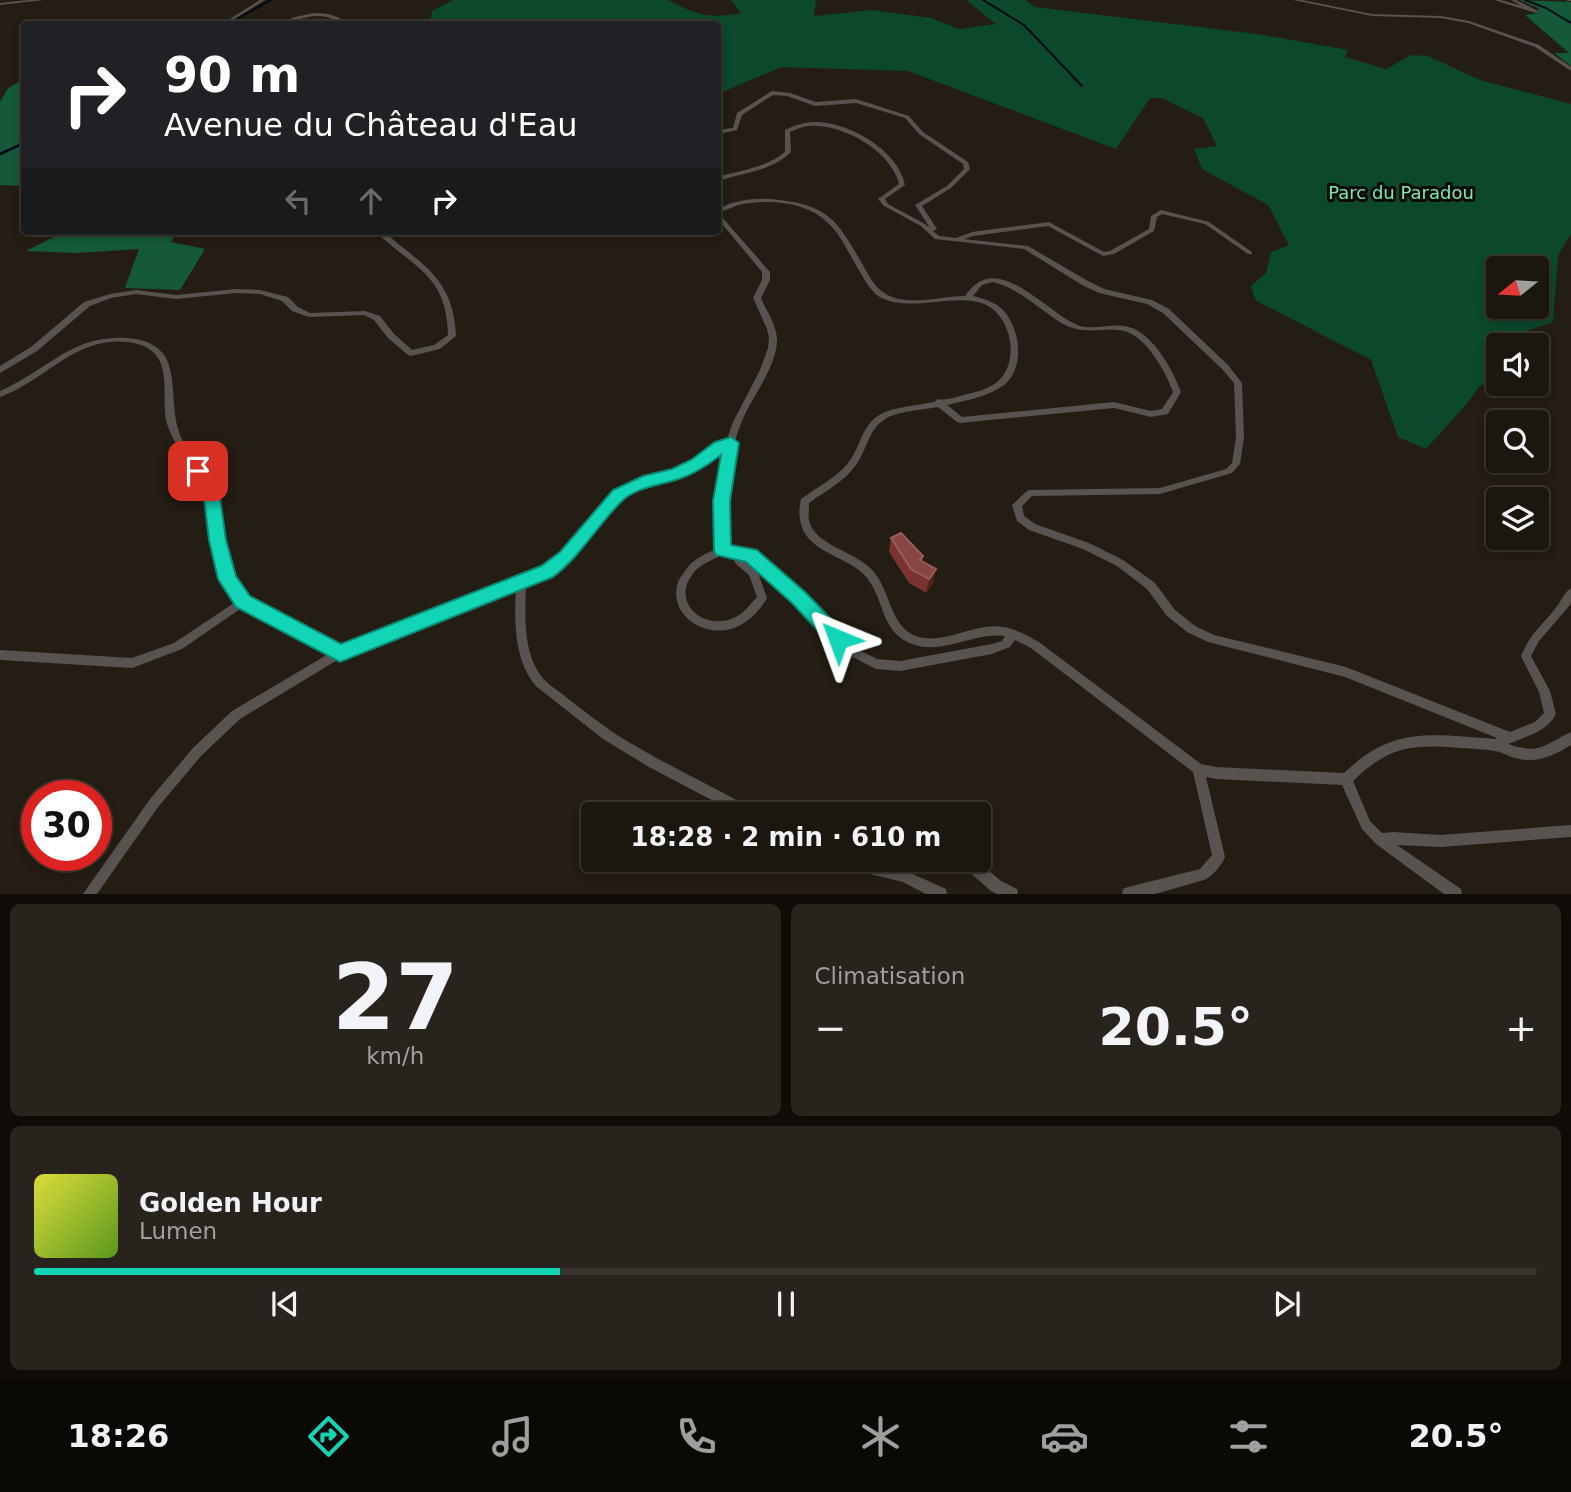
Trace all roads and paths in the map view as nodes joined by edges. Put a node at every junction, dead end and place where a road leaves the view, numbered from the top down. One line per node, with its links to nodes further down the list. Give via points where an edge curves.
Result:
1 (42, 0): 8 (street)
2 (263, 0): 9 (street)
3 (1294, 0): 12 (street, via 1334,4 1372,15 1469,22 1537,46)
4 (1462, 0): 5 (street)
5 (1473, 0)
6 (1496, 0): 7 (street, via 1538,12)
7 (1513, 0)
8 (0, 4)
9 (229, 21)
10 (290, 21): 11 (street, via 316,14)
11 (341, 21)
12 (1571, 69)
13 (721, 132): 18 (street, via 736,129 739,114 772,93 815,104 856,101 907,117 921,133 966,163 967,169 949,187 918,205 929,224)
14 (721, 179): 18 (street, via 776,163 788,152 787,131 795,126 834,127 878,148 901,177 902,185 881,199 886,205 937,238)
15 (721, 212): 20 (street, via 745,201 814,208 832,220 874,290 885,298 919,303)
16 (721, 218): 24 (street, via 766,272 757,298 773,336 771,354)
17 (383, 235): 21 (street, via 433,274 442,290 453,323 452,336 437,347 411,353 377,318 349,312 309,314 285,299 260,292 176,297 136,292 88,304 34,349)
18 (953, 238): 19 (street, via 1049,224 1093,250 1112,253 1145,236 1152,230 1154,216 1161,212 1207,223); 33 (street, via 1026,247 1102,291 1166,310 1238,383 1240,438 1236,464 1229,471 1160,491 1030,493 1017,505 1020,518 1120,563 1151,586 1171,613 1212,639 1346,672)
19 (1250, 253)
20 (968, 297): 23 (street, via 989,304 1007,319 1016,342 1012,363 1004,381 985,392); 23 (street, via 988,282 1002,280 1080,328 1128,329 1139,335 1172,377 1177,392 1165,412 1152,414 1114,405 960,420)
21 (0, 370)
22 (0, 394): 29 (street, via 95,342 132,340 162,355 174,433 212,498 227,579)
23 (938, 402): 30 (street, via 884,415 872,423 852,465 804,502 802,520 807,533 870,573 888,617 900,633 917,641 943,643 978,633)
24 (731, 443): 25 (street, via 721,501); 27 (street, via 686,470 619,494 567,557 547,572)
25 (723, 550): 26 (street); 26 (street, via 687,572 681,589 682,607 694,622 713,627 736,624 753,612 762,598 753,573)
26 (736, 552): 30 (street, via 751,555 765,566 849,650 876,664 900,666 992,649 1006,644)
27 (521, 582): 31 (street); 38 (street, via 522,632 536,678 628,751)
28 (1571, 592): 33 (street, via 1557,615 1532,639 1526,656 1550,714 1544,724)
29 (243, 602): 31 (street); 32 (street, via 178,646 132,663)
30 (1013, 634): 36 (street, via 1035,645)
31 (340, 653): 43 (street, via 236,715 197,752)
32 (0, 655)
33 (1508, 737): 35 (street)
34 (1571, 738): 35 (street, via 1545,756 1523,756)
35 (1496, 746): 37 (street, via 1407,741 1384,747)
36 (1198, 769): 37 (street); 46 (street, via 1219,857 1204,874)
37 (1346, 779): 40 (street, via 1366,825)
38 (728, 802)
39 (1571, 831): 40 (street, via 1441,841)
40 (1380, 840): 47 (street)
41 (887, 872): 44 (street)
42 (980, 872): 45 (street)
43 (89, 894)
44 (942, 894)
45 (1012, 894)
46 (1128, 894)
47 (1456, 894)

